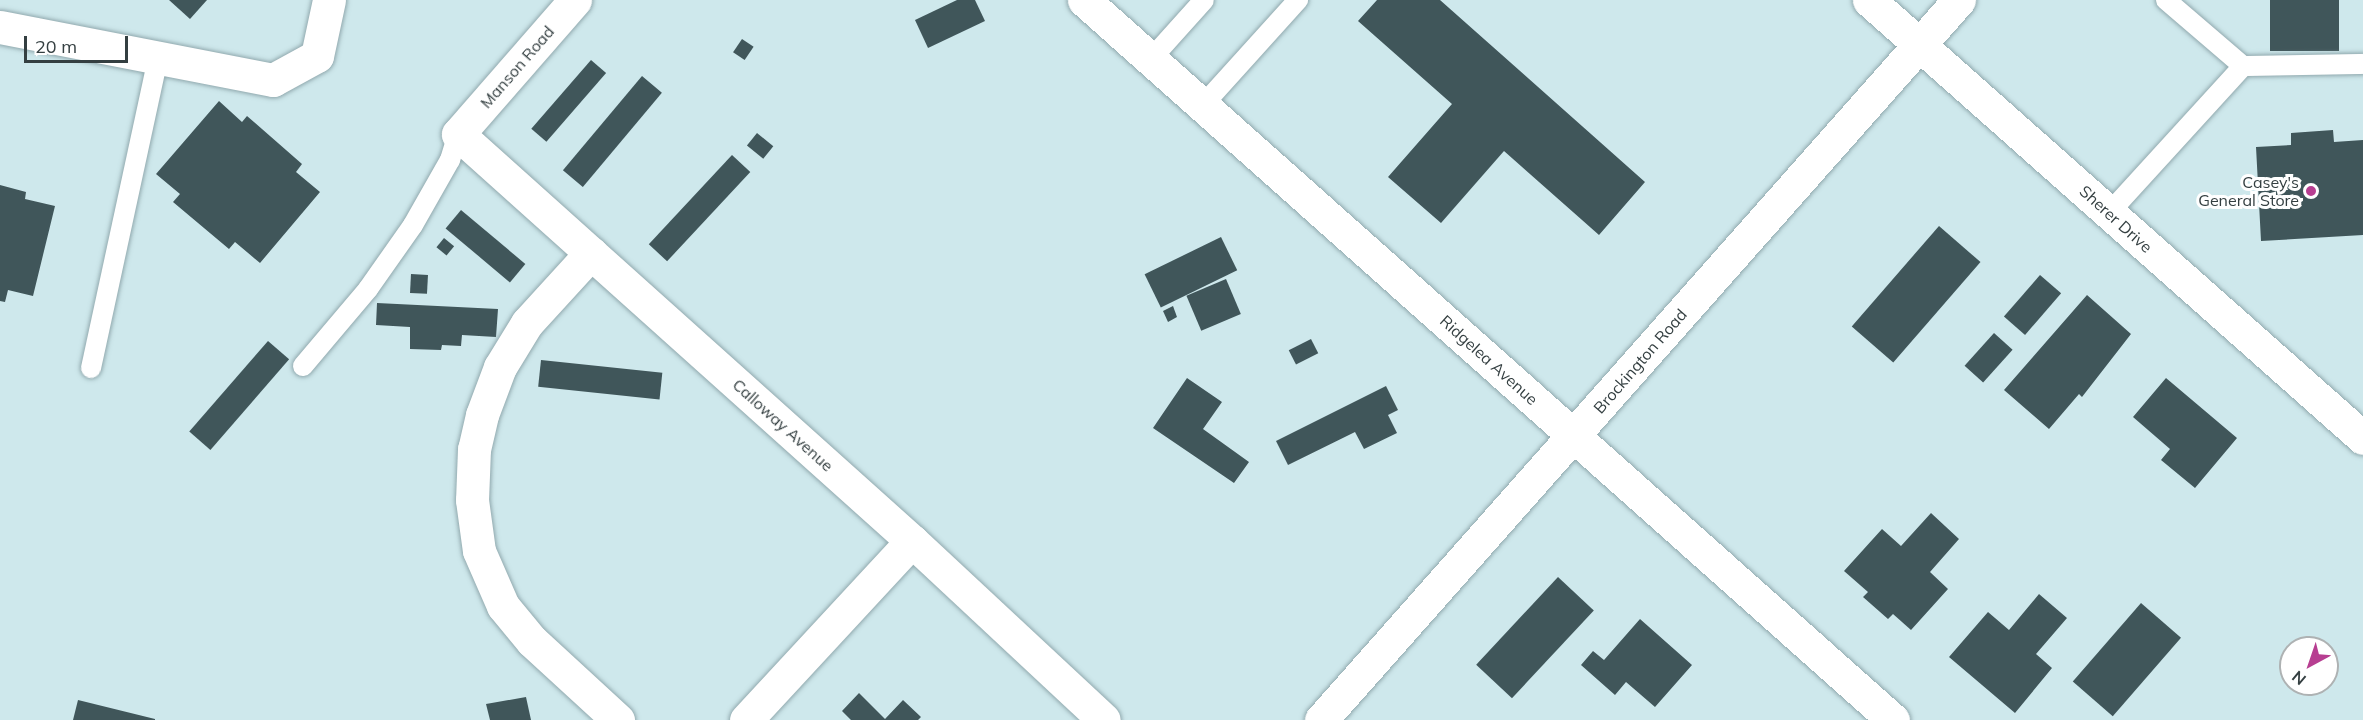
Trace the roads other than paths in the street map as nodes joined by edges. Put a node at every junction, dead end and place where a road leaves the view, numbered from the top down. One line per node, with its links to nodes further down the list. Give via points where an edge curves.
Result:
1 (329, 0): 11 (street, via 317,56 273,80)
2 (575, 0): 16 (street, Manson Road)
3 (1084, 0): 12 (street, Ridgelea Avenue)
4 (1204, 0): 12 (lane)
5 (1298, 0): 15 (lane)
6 (1869, 0): 10 (street, Sherer Drive)
7 (1959, 0): 10 (street, Brockington Road)
8 (2166, 0): 14 (lane)
9 (0, 27): 11 (street)
10 (1919, 45): 17 (street, Sherer Drive); 21 (street, Brockington Road)
11 (158, 58): 20 (lane)
12 (1151, 59): 15 (street, Ridgelea Avenue)
13 (2363, 64): 14 (lane)
14 (2243, 66): 17 (lane)
15 (1203, 105): 21 (street, Ridgelea Avenue)
16 (458, 134): 18 (street, Calloway Avenue); 19 (lane, via 450,160 413,225 368,290)
17 (2109, 213): 22 (street, Sherer Drive)
18 (591, 253): 23 (street, Calloway Avenue); 24 (street, via 527,323 500,367 474,449 472,500 479,551 503,606 532,641)
19 (303, 366)
20 (91, 368)
21 (1574, 436): 27 (street, Brockington Road); 28 (street, Ridgelea Avenue)
22 (2363, 438)
23 (912, 541): 25 (street); 26 (street, Calloway Avenue)
24 (618, 720)
25 (746, 720)
26 (1104, 720)
27 (1320, 720)
28 (1893, 720)

